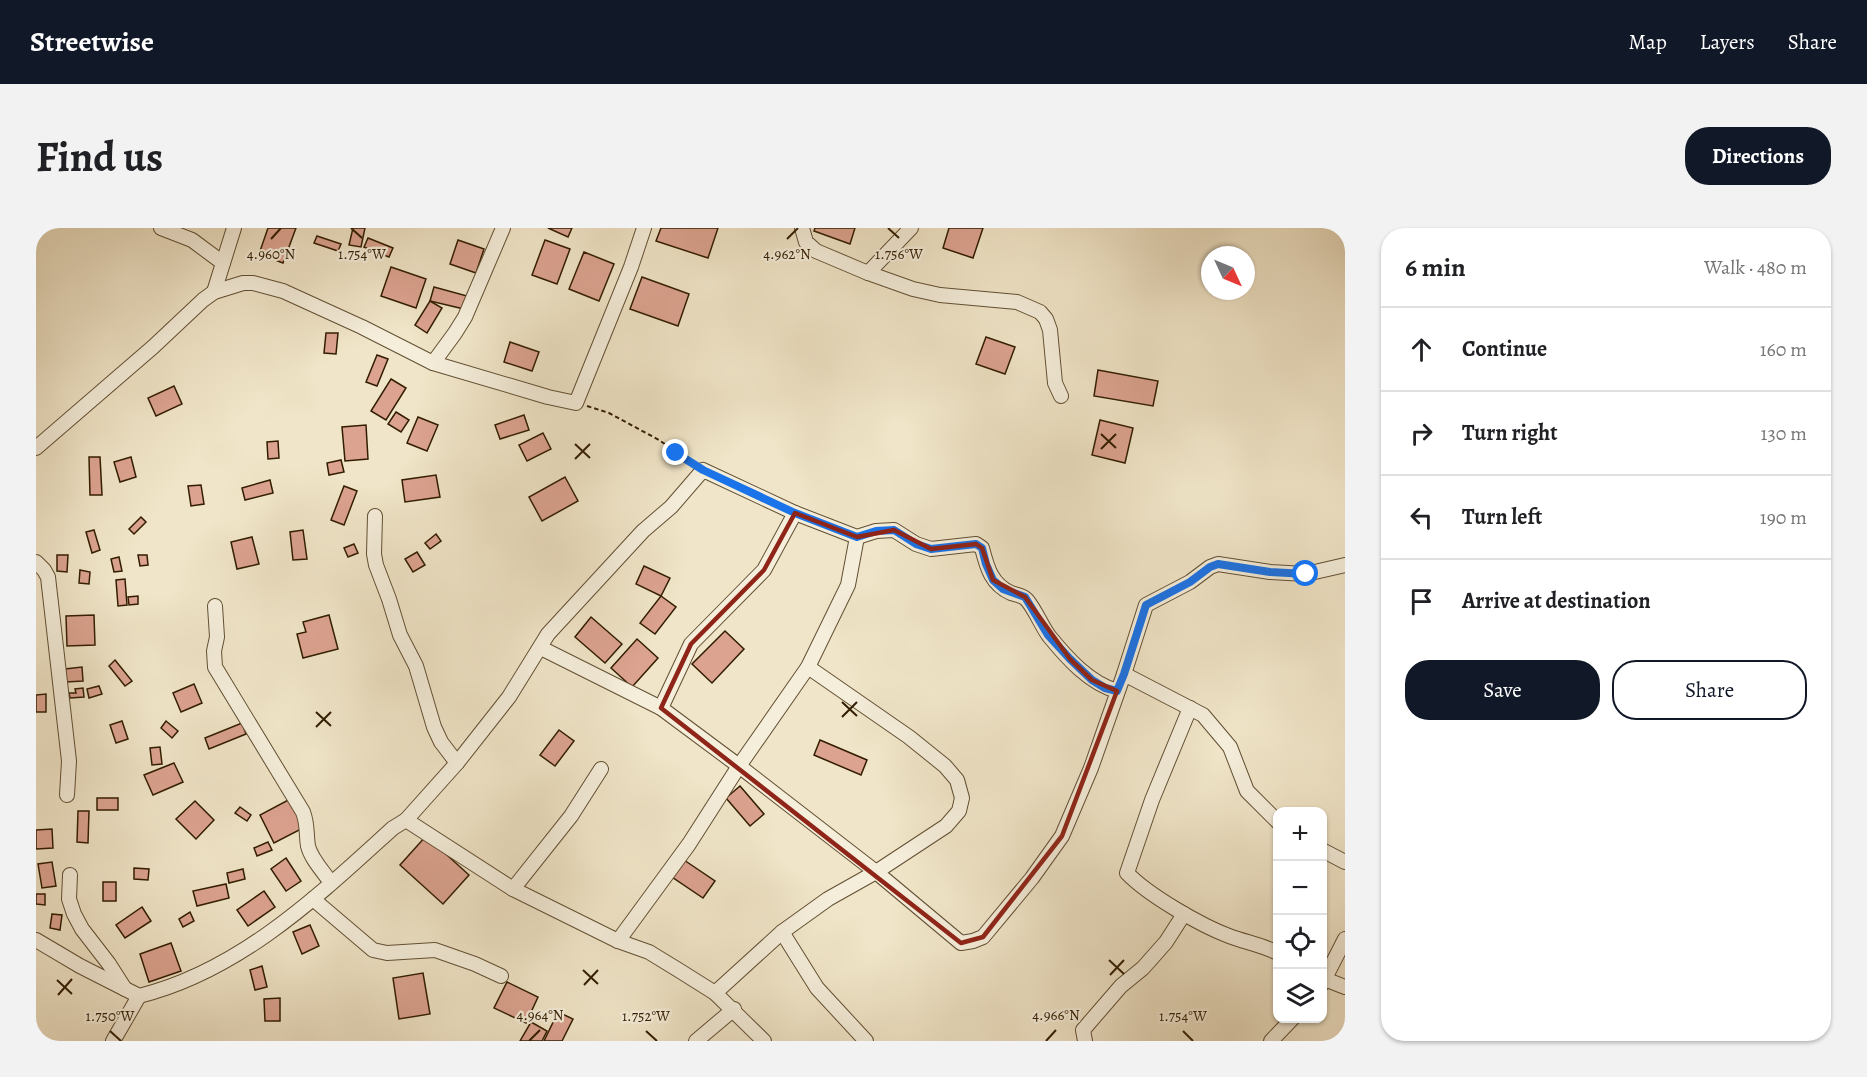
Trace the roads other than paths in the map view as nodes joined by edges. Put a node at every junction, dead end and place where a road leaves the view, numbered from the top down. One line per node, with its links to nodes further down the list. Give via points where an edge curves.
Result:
1 (161, 228): 7 (street, via 192,240)
2 (234, 228): 7 (street)
3 (503, 228): 10 (street, via 465,317)
4 (644, 228): 10 (street, via 576,403)
5 (802, 228): 8 (street, via 806,242 816,251)
6 (910, 228): 8 (street)
7 (223, 263): 9 (street)
8 (868, 273): 11 (street, via 913,289 1017,302 1040,312 1050,330 1055,383)
9 (214, 292): 10 (street, via 243,283 284,291); 12 (street)
10 (433, 363)
11 (1061, 396)
12 (36, 448)
13 (795, 513): 15 (street); 19 (street, via 703,470 578,601 548,634); 23 (street, via 764,570 691,644)
14 (375, 516): 25 (street, via 376,565 400,635 416,666 434,727)
15 (857, 537): 20 (street, via 848,585); 22 (street, via 894,530 931,549 976,544 982,548 993,580 1003,589 1025,597 1048,635 1070,659 1092,680)
16 (36, 562): 28 (street, via 48,577 69,761)
17 (1345, 565): 21 (street, via 1306,574 1218,564 1210,567 1146,605)
18 (215, 606): 35 (street, via 215,667 303,812 308,846)
19 (541, 648): 23 (street); 25 (street, via 509,697)
20 (808, 667): 26 (street); 33 (street, via 909,736 957,780 962,798 953,819)
21 (1124, 674): 22 (street); 24 (street)
22 (1117, 691): 33 (street, via 1062,836 983,937 961,943)
23 (661, 708): 26 (street)
24 (1190, 708): 29 (street, via 1203,715 1230,747 1247,790); 38 (street, via 1127,873)
25 (457, 763): 30 (street)
26 (739, 766): 33 (street); 42 (street, via 689,844)
27 (601, 769): 36 (street, via 571,816)
28 (67, 795)
29 (1273, 817)
30 (406, 820): 35 (street); 36 (street)
31 (1327, 852): 32 (street)
32 (1345, 862)
33 (876, 872): 39 (street, via 828,899)
34 (70, 875): 48 (street, via 69,899 74,914)
35 (331, 883): 37 (street)
36 (513, 889): 42 (street)
37 (313, 899): 45 (street, via 373,950 435,950); 50 (street, via 213,969)
38 (1184, 914): 43 (street); 57 (street, via 1167,942 1083,1030)
39 (782, 932): 49 (street); 56 (street, via 817,988)
40 (1345, 939): 44 (street)
41 (36, 940): 48 (street)
42 (618, 941): 49 (street, via 649,952)
43 (1273, 951)
44 (1327, 975)
45 (501, 976)
46 (1327, 982): 47 (street)
47 (1345, 987)
48 (126, 990): 50 (street)
49 (716, 993): 51 (street)
50 (139, 996): 53 (street)
51 (734, 1009): 54 (street); 55 (street)
52 (1288, 1023): 58 (street)
53 (113, 1041)
54 (696, 1041)
55 (764, 1041)
56 (866, 1041)
57 (1085, 1041)
58 (1271, 1041)

